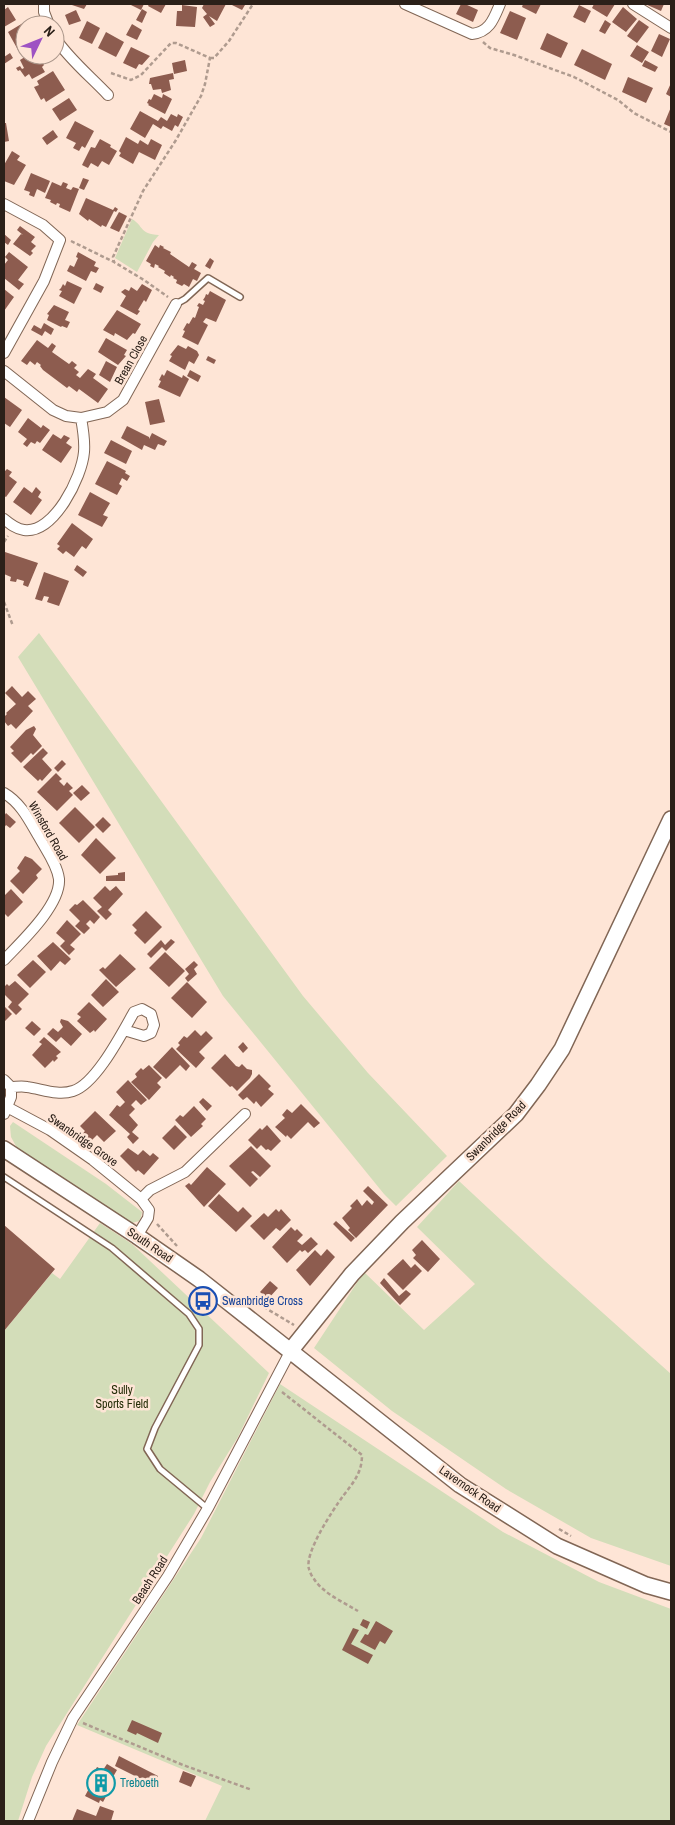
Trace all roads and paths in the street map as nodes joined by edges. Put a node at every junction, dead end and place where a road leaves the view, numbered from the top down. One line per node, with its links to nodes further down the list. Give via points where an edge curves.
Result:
1 (253, 4): 8 (path, via 229,41 214,58)
2 (405, 4): 6 (street)
3 (500, 4): 6 (street, via 492,23)
4 (633, 4): 5 (street)
5 (671, 28)
6 (476, 33): 11 (path, via 490,48 574,77)
7 (65, 52): 10 (street)
8 (210, 58): 9 (path, via 171,44 131,80); 14 (path, via 201,96 143,191 113,257)
9 (111, 73)
10 (108, 95)
11 (671, 132)
12 (4, 206): 13 (street, via 43,225)
13 (60, 240): 14 (path, via 66,239); 17 (street, via 44,281)
14 (114, 262): 16 (path)
15 (240, 297): 16 (lane, via 208,278)
16 (176, 304): 19 (street, Brean Close, via 123,400 108,412)
17 (4, 354)
18 (4, 371): 19 (street, via 53,410)
19 (81, 418): 20 (street, via 84,454 75,483 58,512 39,528 25,530)
20 (4, 518)
21 (4, 602): 22 (path)
22 (13, 626)
23 (4, 793): 25 (street, Winsford Road, via 24,811 59,878 58,892 49,908)
24 (671, 819): 37 (main road, Swanbridge Road, via 562,1049 538,1085 516,1114 352,1274)
25 (4, 960)
26 (124, 1030): 27 (street, via 94,1076 74,1091 51,1092)
27 (8, 1083): 28 (street, via 11,1096)
28 (6, 1110): 32 (street, Swanbridge Grove, via 50,1130)
29 (245, 1114): 32 (street, via 186,1172)
30 (4, 1149): 34 (main road, South Road)
31 (4, 1177): 40 (lane, via 112,1248 189,1314 200,1329 199,1345 155,1428 148,1449 160,1470)
32 (141, 1198): 33 (street, via 149,1210)
33 (148, 1218): 34 (street); 35 (path)
34 (137, 1236): 38 (main road, South Road)
35 (180, 1250)
36 (246, 1297): 37 (path)
37 (304, 1332): 38 (main road, Swanbridge Road)
38 (291, 1350): 39 (street, Beach Road); 43 (main road, Lavernock Road, via 460,1485 557,1546 646,1585)
39 (272, 1383): 40 (street, Beach Road); 44 (path, via 362,1455 359,1474 330,1515 312,1548 308,1567 314,1580 328,1593)
40 (208, 1508): 45 (street, Beach Road, via 168,1576)
41 (555, 1527): 42 (path)
42 (572, 1536)
43 (671, 1592)
44 (358, 1611)
45 (73, 1718): 46 (path, via 183,1765); 47 (street, Beach Road)
46 (252, 1790)
47 (28, 1821)

